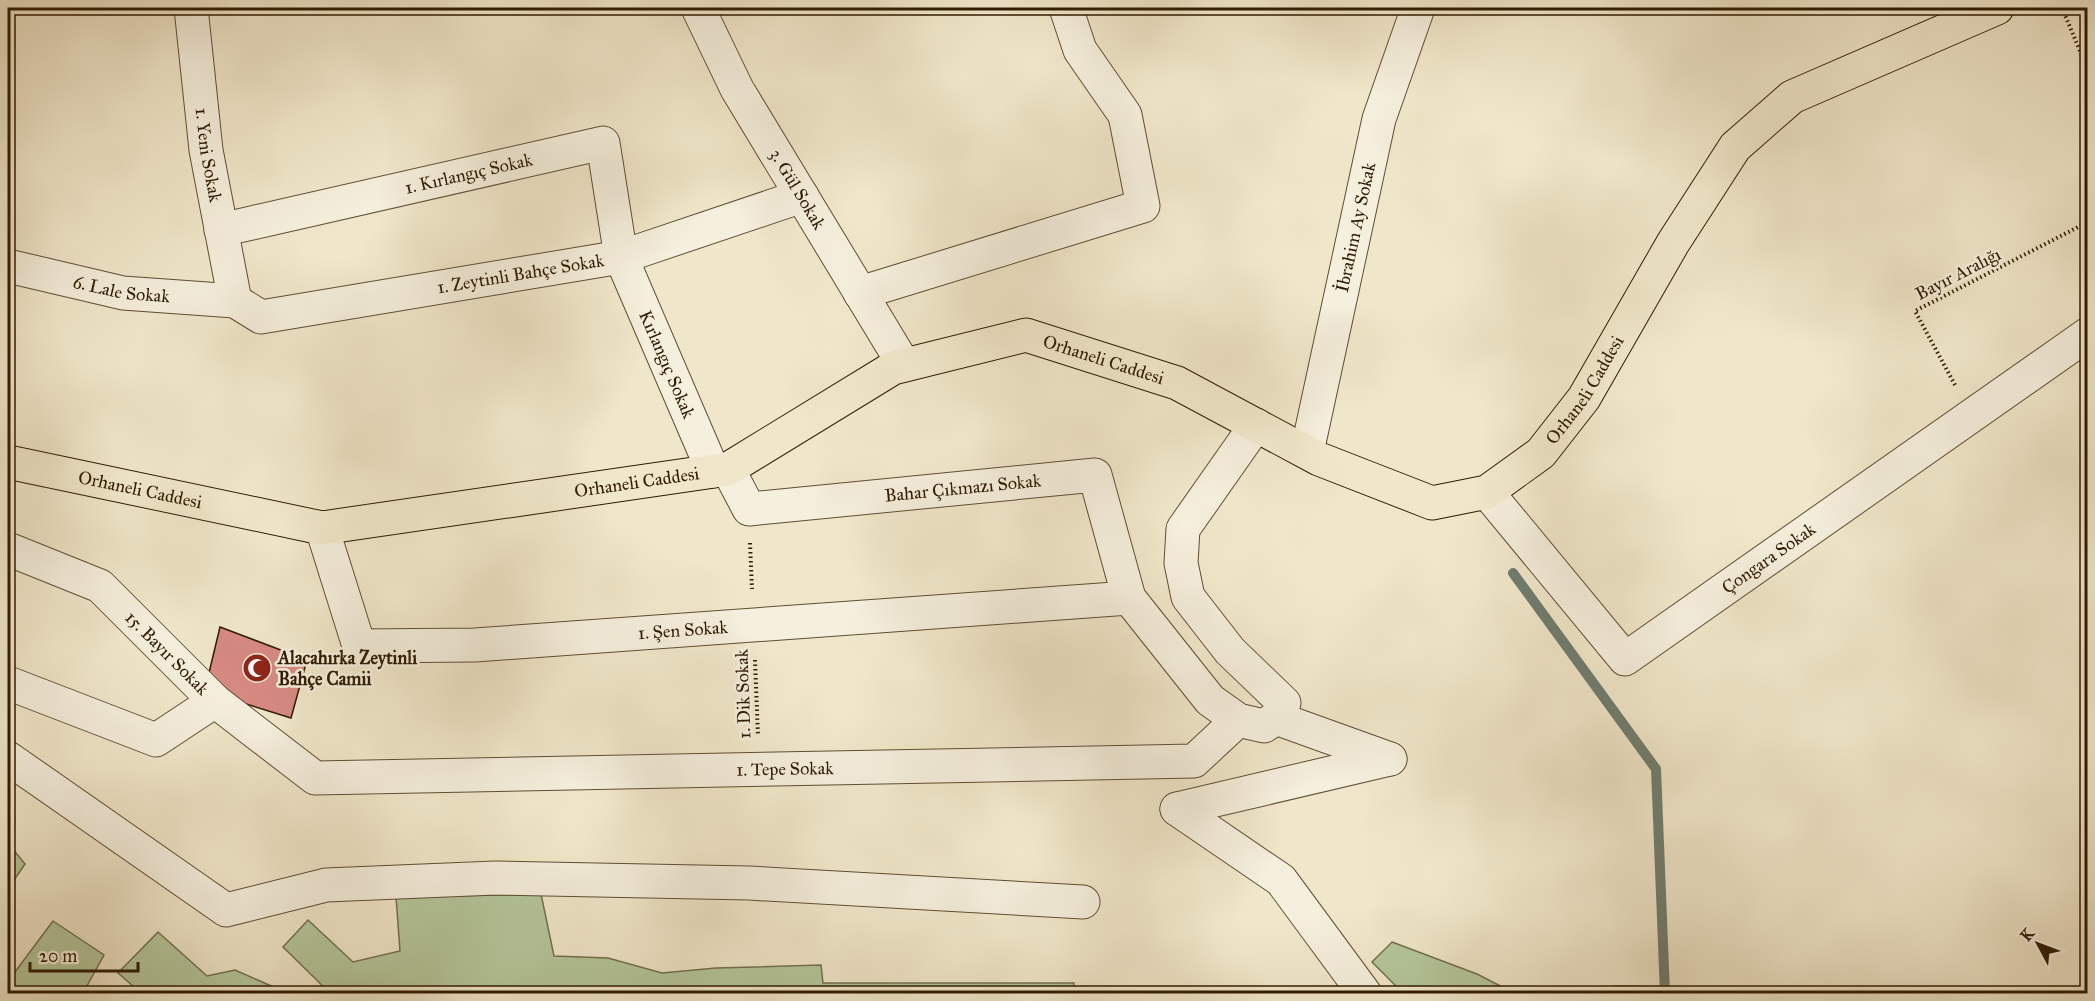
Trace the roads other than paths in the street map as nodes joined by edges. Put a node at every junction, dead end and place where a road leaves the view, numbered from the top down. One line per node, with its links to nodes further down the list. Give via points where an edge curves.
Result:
1 (191, 8): 7 (street, 1. Yeni Sokak, via 206,150)
2 (699, 8): 6 (street, 3. Gül Sokak, via 737,89)
3 (1066, 8): 10 (street, via 1080,50 1125,115 1143,206)
4 (1418, 8): 15 (street, İbrahim Ay Sokak, via 1379,119)
5 (1997, 8): 18 (main road, Orhaneli Caddesi, via 1792,97 1735,147 1673,243 1584,398 1541,453)
6 (802, 196): 8 (street, 1. Zeytinli Bahçe Sokak); 10 (street, 3. Gül Sokak)
7 (222, 230): 8 (street, 1. Kırlangıç Sokak, via 603,143); 11 (street, 1. Yeni Sokak)
8 (621, 257): 11 (street, 1. Zeytinli Bahçe Sokak, via 261,317); 17 (street, Kırlangıç Sokak)
9 (8, 266): 11 (street, 6. Lale Sokak, via 123,293)
10 (860, 293): 13 (street, 3. Gül Sokak)
11 (235, 301)
12 (2088, 334): 18 (street, Çongara Sokak, via 1625,659)
13 (904, 365): 14 (main road, Orhaneli Caddesi, via 1026,335 1177,383); 17 (main road, Orhaneli Caddesi)
14 (1256, 425): 15 (main road, Orhaneli Caddesi); 24 (street, via 1183,529 1181,563 1188,597)
15 (1307, 452): 18 (main road, Orhaneli Caddesi, via 1432,503)
16 (8, 462): 19 (main road, Orhaneli Caddesi)
17 (720, 470): 19 (main road, Orhaneli Caddesi); 21 (street, Bahar Çıkmazı Sokak, via 749,509 1095,475)
18 (1487, 492)
19 (322, 528): 21 (street, 1. Şen Sokak, via 359,646 475,645)
20 (8, 549): 23 (street, 15. Bayır Sokak, via 100,586)
21 (1129, 598): 25 (street, via 1210,700)
22 (8, 683): 23 (street, via 156,740)
23 (214, 701): 27 (street, 15. Bayır Sokak)
24 (1280, 711): 25 (street, via 1264,726); 29 (street, via 1390,759 1177,809 1281,880)
25 (1238, 720): 27 (street, 1. Tepe Sokak, via 1194,761)
26 (8, 758): 28 (street, via 226,910 326,885 495,878 748,883)
27 (315, 778)
28 (1083, 902)
29 (1365, 993)

